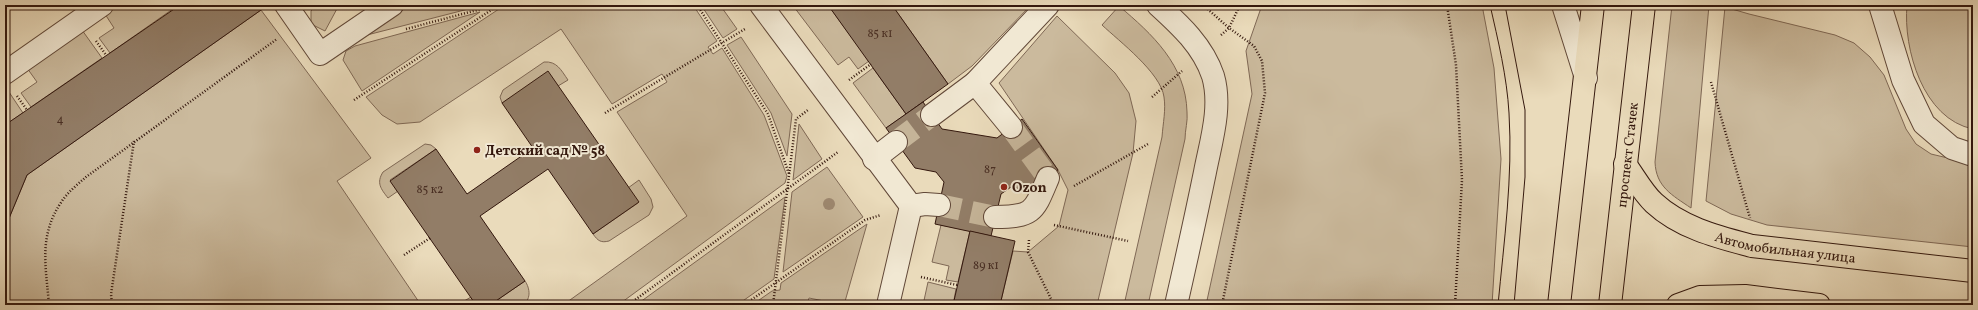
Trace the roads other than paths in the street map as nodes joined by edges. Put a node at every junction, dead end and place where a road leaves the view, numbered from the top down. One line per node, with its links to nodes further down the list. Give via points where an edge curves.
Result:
1 (102, 5): 11 (street)
2 (286, 5): 3 (street, via 320,54)
3 (392, 5)
4 (1048, 5): 13 (street)
5 (1158, 5): 26 (street, via 1179,24 1203,53 1213,77 1217,101 1215,122)
6 (1563, 5): 12 (street)
7 (1593, 5): 12 (main road)
8 (1644, 5): 19 (main road, проспект Стачек)
9 (1880, 5): 17 (street, via 1903,80 1924,124 1952,148)
10 (764, 9): 18 (street)
11 (5, 73)
12 (1586, 78): 27 (main road)
13 (976, 84): 14 (street); 15 (street)
14 (932, 115)
15 (1011, 127)
16 (896, 142): 18 (street)
17 (1973, 154)
18 (874, 159): 22 (street)
19 (1625, 164): 24 (main road, Автомобильная улица, via 1654,203 1686,224 1719,237 1752,246); 28 (main road, проспект Стачек)
20 (1048, 178): 23 (street, via 1034,214)
21 (939, 205): 22 (street)
22 (910, 206): 25 (street)
23 (995, 217)
24 (1973, 271)
25 (888, 305)
26 (1176, 305)
27 (1559, 305)
28 (1610, 305)
29 (1678, 305): 30 (main road, via 1700,297 1746,296)
30 (1819, 305)

